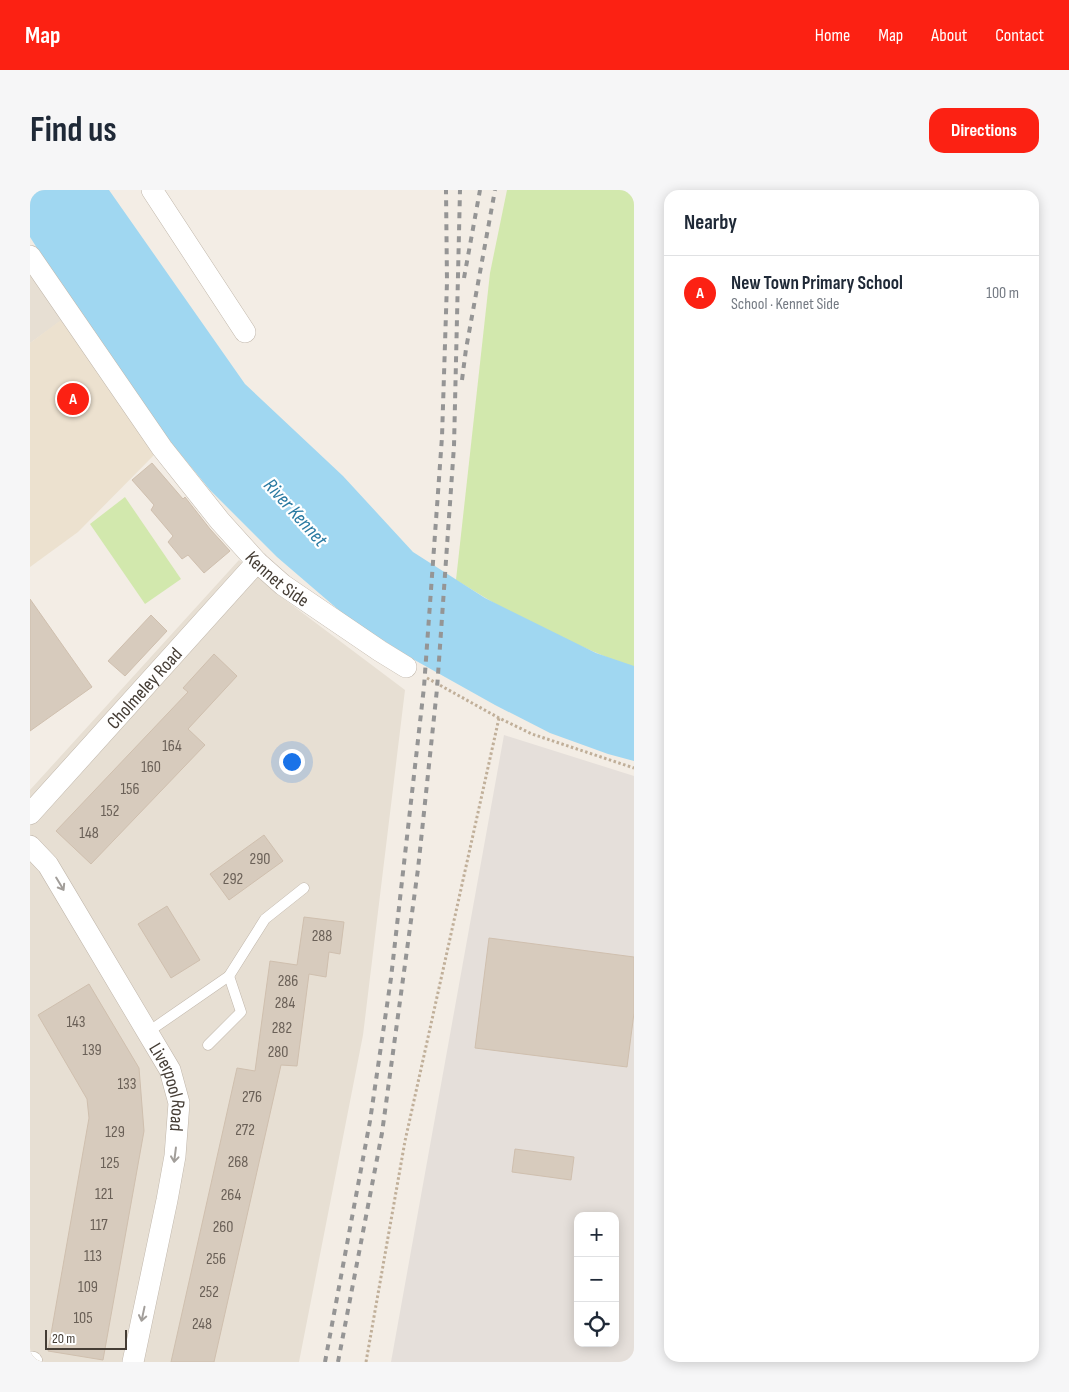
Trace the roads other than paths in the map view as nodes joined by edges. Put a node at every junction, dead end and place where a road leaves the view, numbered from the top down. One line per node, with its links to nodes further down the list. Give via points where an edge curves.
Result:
1 (152, 190): 3 (street)
2 (30, 256): 4 (street, Kennet Side, via 162,448)
3 (245, 332)
4 (257, 562): 5 (street, Kennet Side, via 283,584); 6 (street, Cholmeley Road)
5 (406, 667)
6 (30, 814)
7 (30, 846): 10 (street, Liverpool Road, one-way to 10, via 48,865)
8 (304, 888): 9 (lane, via 265,920)
9 (229, 976): 10 (lane); 11 (lane, via 241,1012)
10 (148, 1032): 12 (street, Liverpool Road, one-way to 12, via 170,1070 179,1103 175,1156)
11 (208, 1045)
12 (133, 1362)

